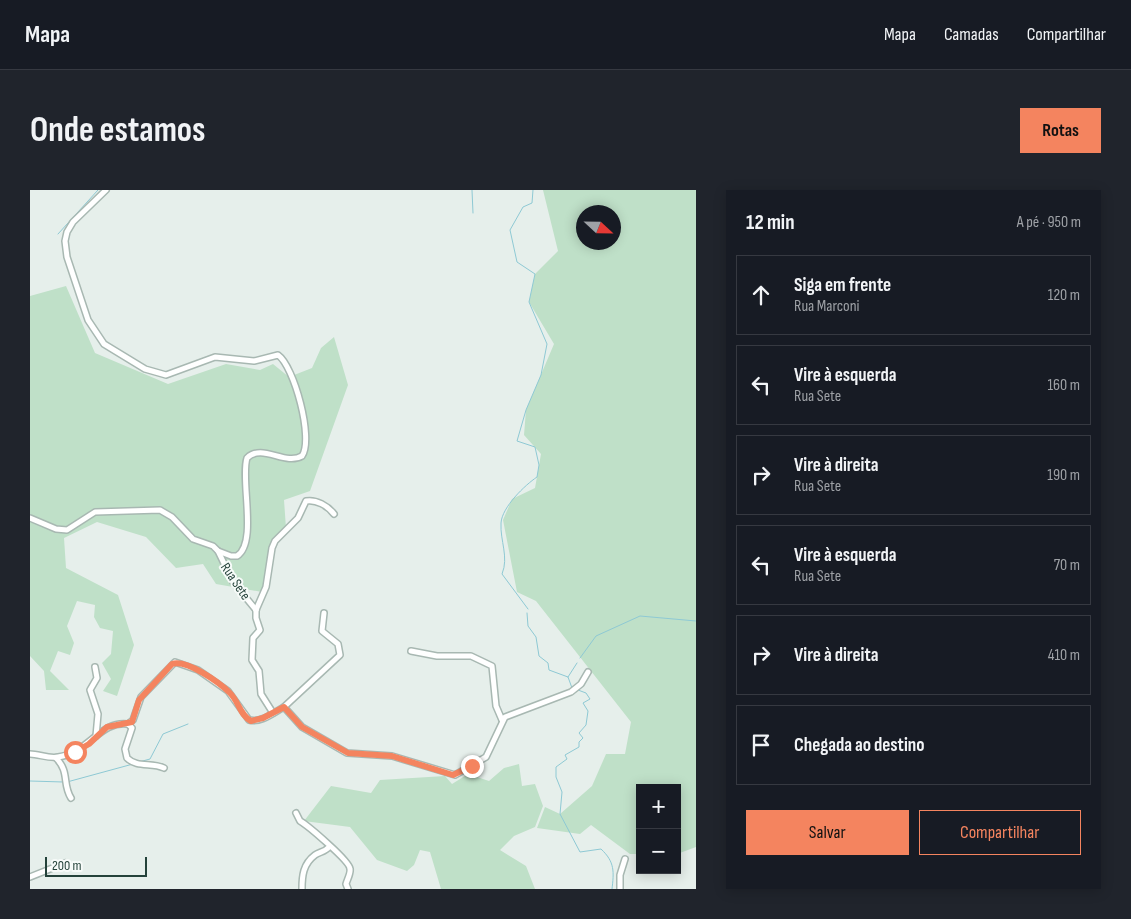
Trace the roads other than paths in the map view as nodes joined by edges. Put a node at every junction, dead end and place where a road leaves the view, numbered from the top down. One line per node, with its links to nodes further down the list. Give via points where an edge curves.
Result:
1 (106, 190): 4 (street, via 73,222 65,242 88,320 100,340 145,369 166,375 215,356 254,361 278,355 292,372 307,437 304,454 294,459 260,453 248,456 245,461 248,506 243,551 234,557)
2 (334, 514): 5 (street, via 313,501 305,502 298,518 279,535 272,548 266,587)
3 (30, 518): 4 (street, via 68,530 95,512 160,510 172,516 193,539)
4 (218, 551): 5 (street, Rua Sete, via 233,582)
5 (256, 610): 11 (street, via 260,630 253,638 252,660 259,671 261,694)
6 (324, 612): 10 (street, via 322,630 338,644 340,655)
7 (411, 651): 12 (street, via 437,656 472,656 492,666 496,706)
8 (95, 667): 14 (street, via 97,678 90,690 98,714)
9 (588, 672): 12 (street, via 571,692)
10 (284, 707): 11 (street); 12 (street, via 302,727 348,753 392,756 453,775 486,757)
11 (273, 713): 13 (street, via 258,721 248,720 228,691 198,670 175,662 141,698 133,720)
12 (502, 720)
13 (128, 724): 14 (street, via 107,727); 17 (street, via 132,728 125,751 127,758 134,763)
14 (96, 737): 16 (street, via 82,748)
15 (30, 754): 16 (street)
16 (56, 758): 18 (street, via 65,771)
17 (164, 768)
18 (71, 798)
19 (296, 814): 20 (street, via 300,822 309,826)
20 (329, 847): 24 (street, via 307,862); 25 (street, via 347,860 351,869 346,884)
21 (625, 859): 26 (street)
22 (65, 863): 23 (street)
23 (30, 877)
24 (302, 889)
25 (348, 889)
26 (620, 889)

